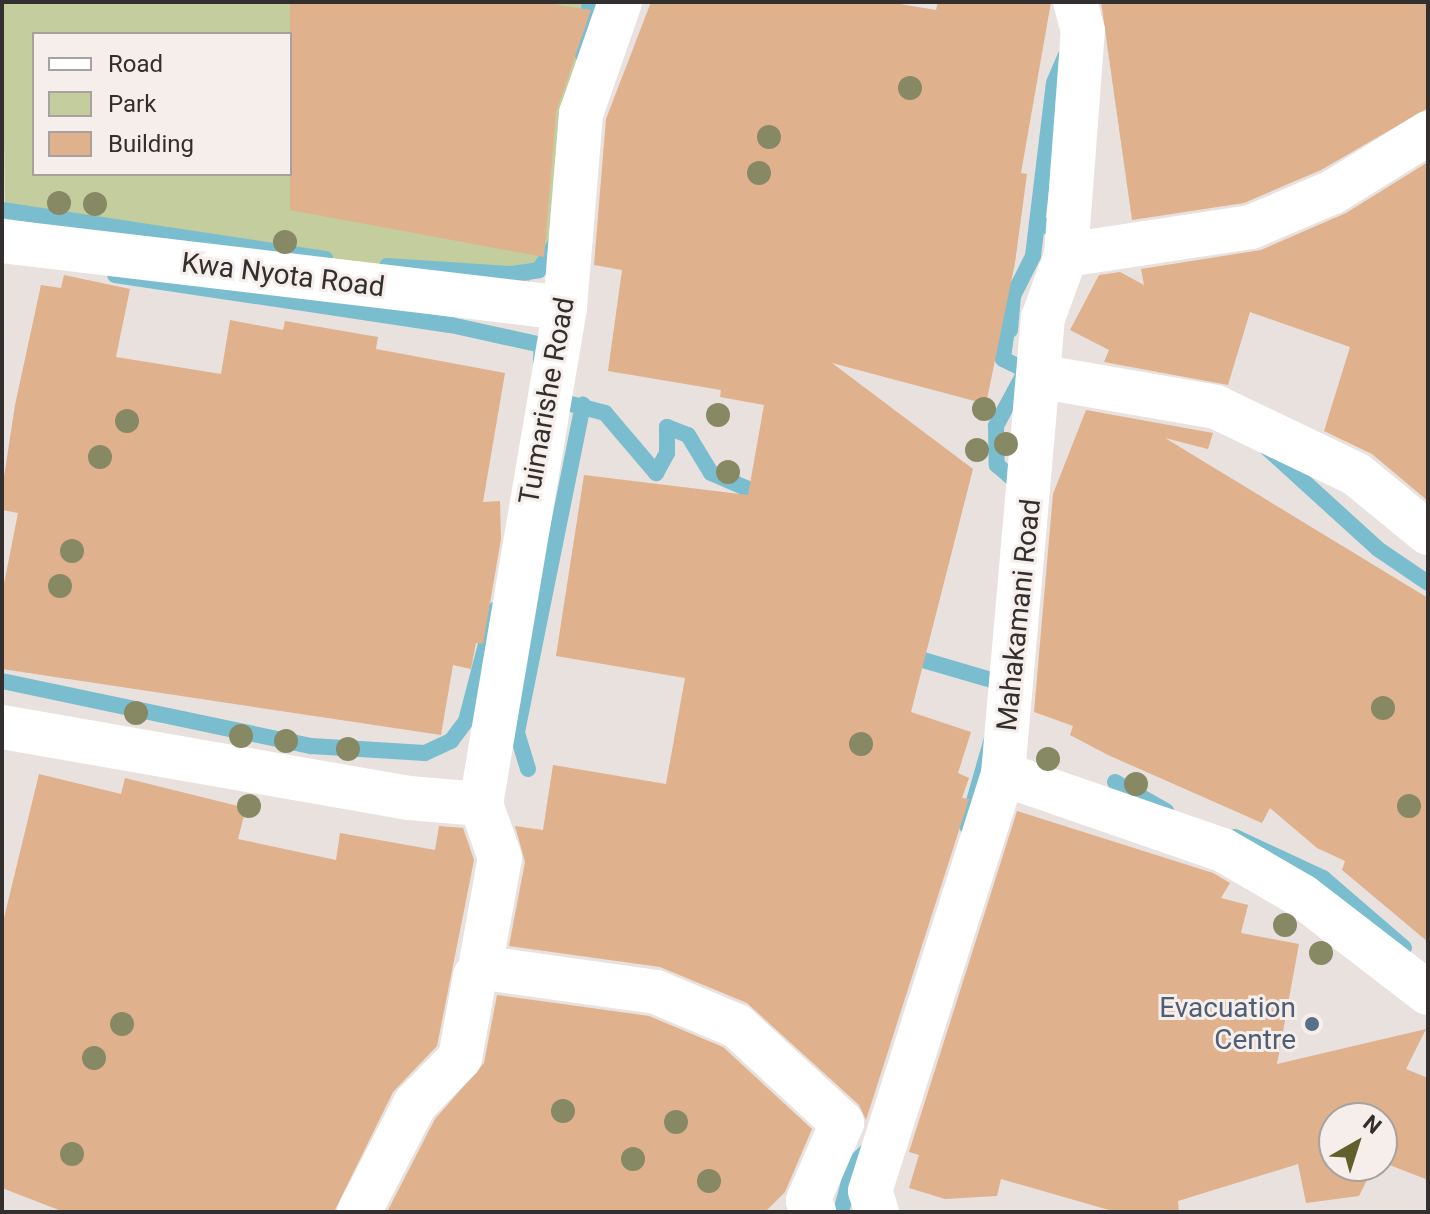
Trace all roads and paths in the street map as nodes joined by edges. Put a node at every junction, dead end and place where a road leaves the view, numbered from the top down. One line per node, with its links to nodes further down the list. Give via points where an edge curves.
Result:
1 (620, 2): 6 (street, Tuimarishe Road, via 581,114)
2 (1075, 2): 5 (street, Mahakamani Road, via 1083,31)
3 (1428, 133): 5 (street, via 1333,192 1251,227)
4 (2, 241): 6 (street, Kwa Nyota Road)
5 (1066, 255): 7 (street, Mahakamani Road, via 1043,318)
6 (565, 308): 11 (street, Tuimarishe Road)
7 (1043, 377): 8 (street, via 1216,407 1356,474); 10 (street, Mahakamani Road)
8 (1428, 533)
9 (2, 727): 11 (street, via 409,798)
10 (1003, 774): 13 (street, via 1223,850 1302,896); 16 (street, Mahakamani Road, via 870,1191)
11 (481, 804): 12 (street, Tuimarishe Road, via 500,858)
12 (480, 968): 14 (street, Tuimarishe Road, via 460,1058 415,1104); 15 (street, via 656,992 737,1026 842,1123 808,1201)
13 (1428, 993)
14 (359, 1212)
15 (814, 1212)
16 (877, 1212)

